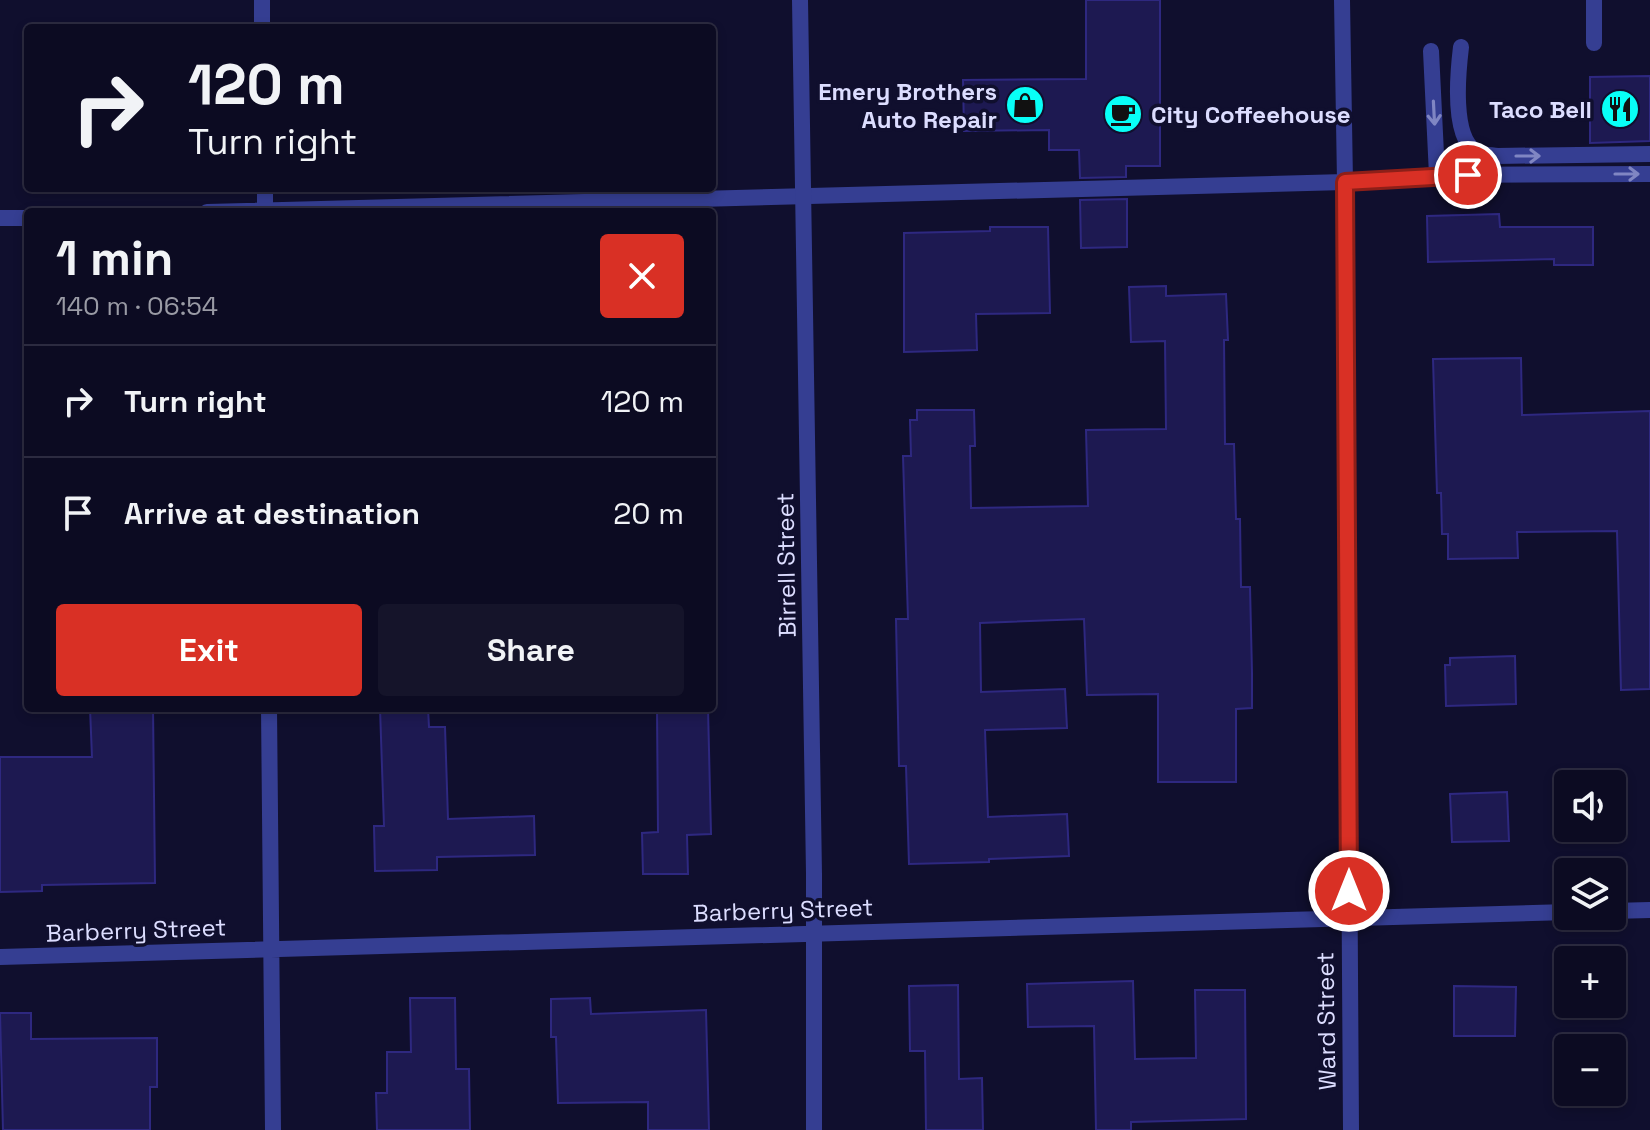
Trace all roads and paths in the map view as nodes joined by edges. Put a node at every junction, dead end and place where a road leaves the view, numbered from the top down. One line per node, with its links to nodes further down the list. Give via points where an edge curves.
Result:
1 (262, 0): 5 (street)
2 (800, 0): 13 (street, Birrell Street)
3 (1342, 0): 12 (street, Ward Street)
4 (1594, 0): 6 (street)
5 (262, 24)
6 (1594, 43)
7 (1461, 47): 9 (street, one-way to 9, via 1461,126 1477,152)
8 (1431, 51): 11 (street, one-way to 11)
9 (1650, 154)
10 (1650, 174): 11 (street, one-way to 10)
11 (1437, 175): 12 (street)
12 (1345, 182): 13 (street); 21 (street, Ward Street)
13 (804, 196): 14 (street); 22 (street, Birrell Street)
14 (373, 208)
15 (0, 218): 16 (street)
16 (24, 218)
17 (269, 712): 23 (street)
18 (1650, 910): 19 (street)
19 (1626, 911)
20 (1554, 912): 21 (street, Barberry Street)
21 (1349, 918): 22 (street, Barberry Street); 27 (street, Ward Street)
22 (815, 933): 23 (street, Barberry Street); 26 (street, Birrell Street)
23 (272, 949): 24 (street, Barberry Street); 25 (street)
24 (0, 957)
25 (273, 1130)
26 (814, 1130)
27 (1351, 1130)

